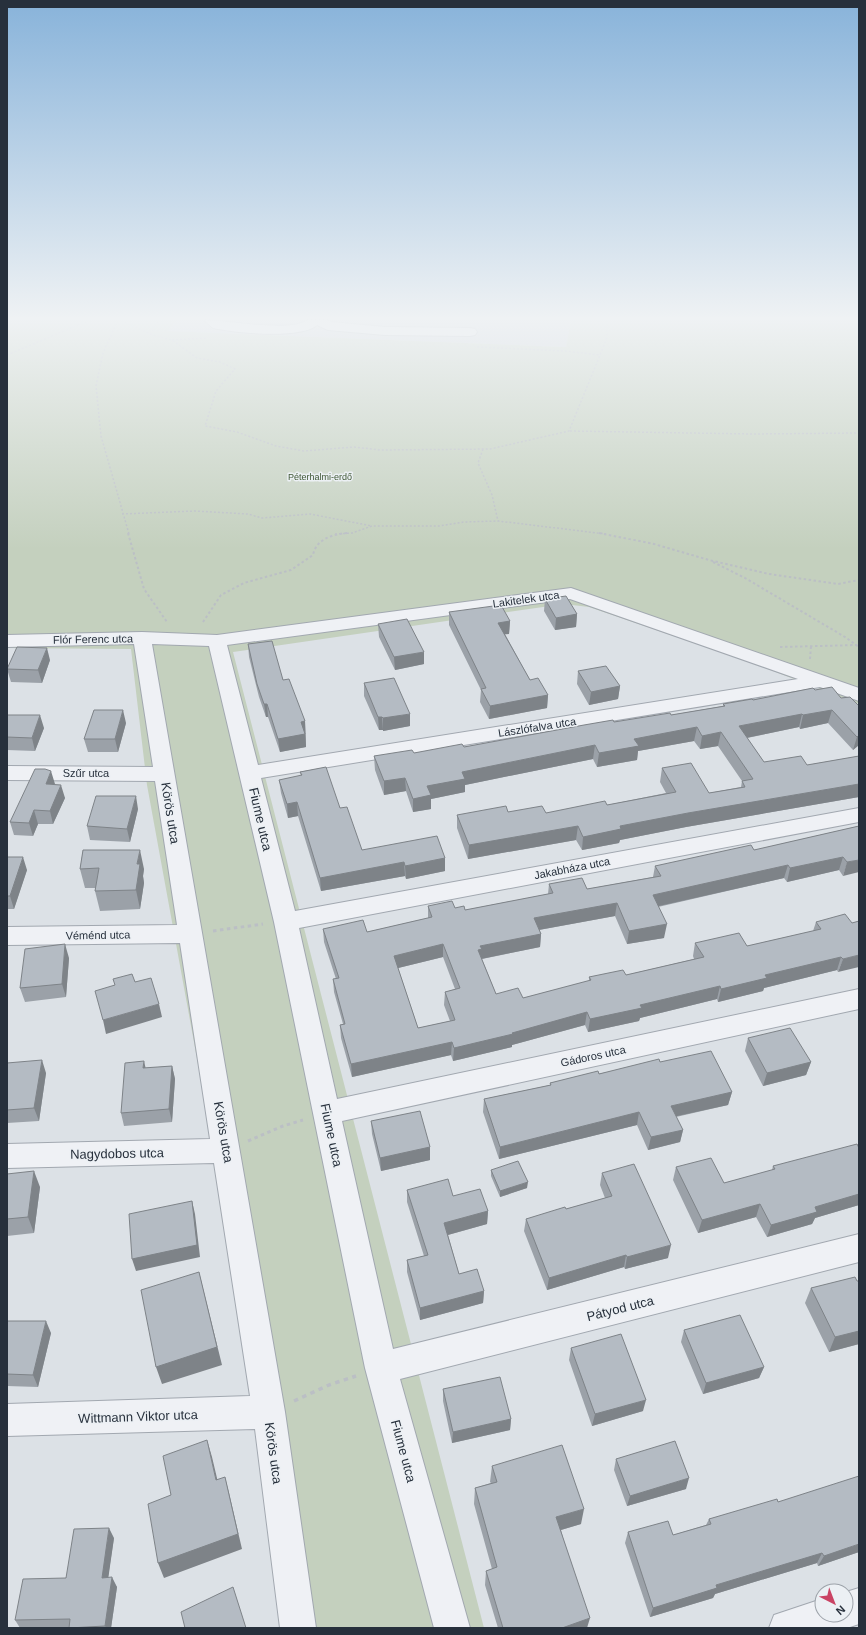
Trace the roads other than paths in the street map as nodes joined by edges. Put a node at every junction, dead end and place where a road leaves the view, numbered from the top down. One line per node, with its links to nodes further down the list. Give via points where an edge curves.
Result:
1 (142, 638): 2 (street, Flór Ferenc utca); 3 (street, Flór Ferenc utca); 8 (street, Körös utca)
2 (196, 640): 4 (street, Lakitelek utca, via 571,593); 7 (street, Fiume utca)
3 (7, 641)
4 (823, 681): 5 (street, Lakitelek utca); 7 (street, Lászlófalva utca)
5 (859, 695)
6 (7, 773): 8 (street, Szűr utca)
7 (250, 773): 10 (street, Fiume utca)
8 (165, 774): 11 (street, Körös utca)
9 (859, 815): 10 (street, Jakabháza utca)
10 (286, 922): 14 (street, Fiume utca)
11 (190, 934): 12 (street, Véménd utca); 15 (street, Körös utca)
12 (7, 936)
13 (859, 999): 14 (street, Gádoros utca)
14 (327, 1113): 18 (street, Fiume utca)
15 (227, 1151): 16 (street, Nagydobos utca); 19 (street, Körös utca)
16 (7, 1156)
17 (859, 1248): 18 (street, Pátyod utca)
18 (381, 1368): 23 (street, Fiume utca)
19 (268, 1412): 20 (street, Wittmann Viktor utca); 22 (street, Körös utca)
20 (7, 1420)
21 (814, 1620): 24 (street)
22 (298, 1628)
23 (452, 1628)
24 (787, 1628)

